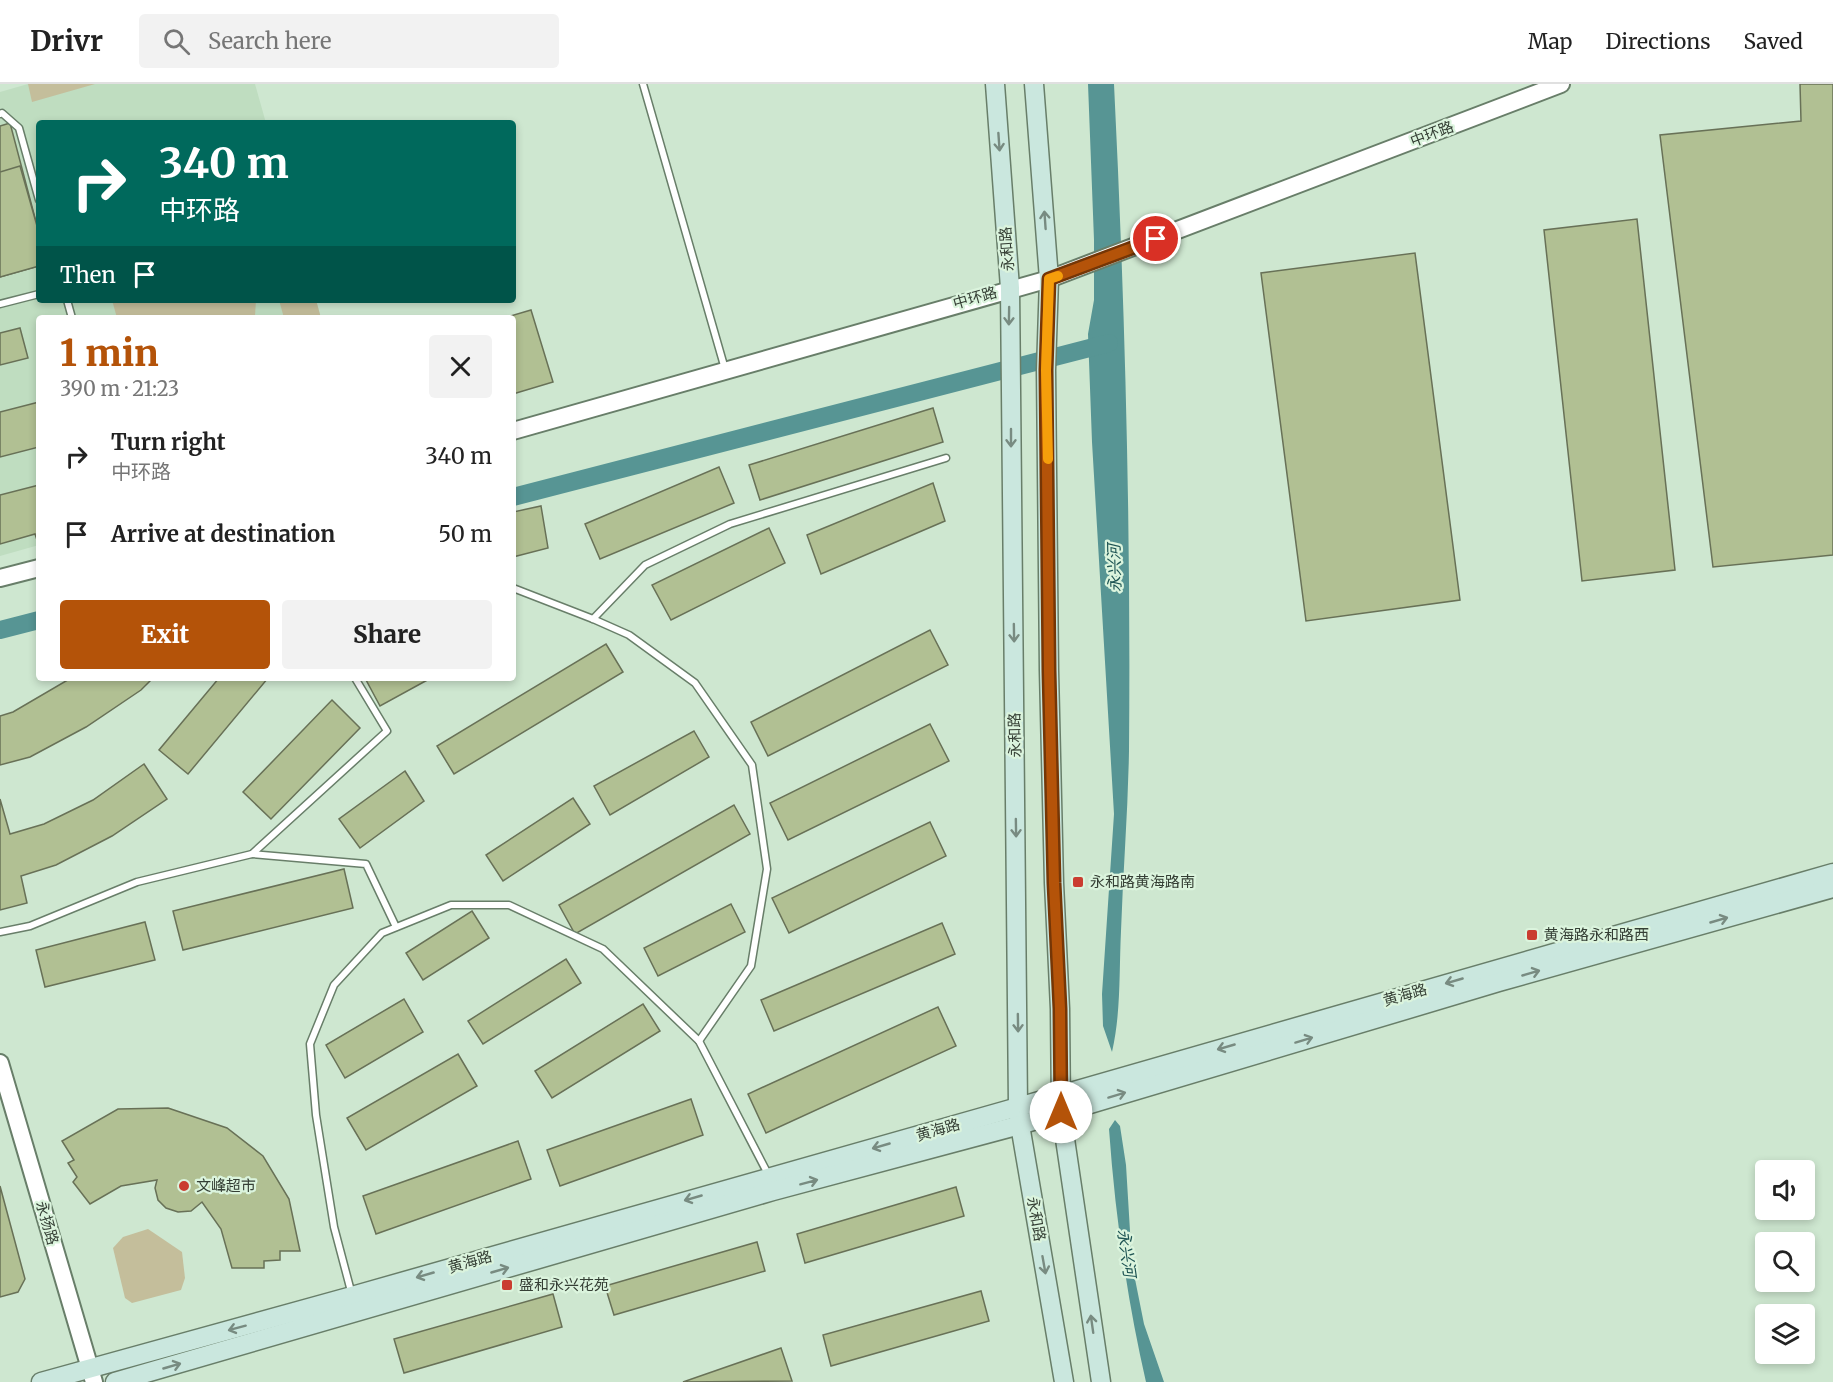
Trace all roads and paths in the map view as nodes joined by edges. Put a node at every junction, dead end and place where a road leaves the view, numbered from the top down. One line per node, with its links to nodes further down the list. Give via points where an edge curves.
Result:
1 (644, 84): 11 (lane)
2 (995, 84): 8 (main road, 永和路, one-way to 8)
3 (1034, 84): 7 (main road, one-way to 3)
4 (1561, 84): 7 (street, 中环路)
5 (0, 114): 6 (lane, via 19,128)
6 (36, 189)
7 (1049, 279): 8 (street, 中环路); 26 (main road, via 1049,671)
8 (1010, 288): 11 (street, 中环路); 27 (main road, 永和路, one-way to 27)
9 (36, 295): 10 (lane)
10 (0, 304)
11 (725, 369): 12 (street, 中环路)
12 (516, 430)
13 (946, 458): 17 (lane, via 730,524 645,565)
14 (36, 569): 15 (street)
15 (0, 578)
16 (516, 589): 17 (lane)
17 (593, 619): 24 (lane, via 630,635 695,683 752,765 767,869 751,966)
18 (357, 681): 19 (lane, via 387,731)
19 (252, 854): 22 (lane, via 366,864); 23 (lane, via 137,882 30,926)
20 (1833, 873): 26 (main road, 黄海路, one-way to 26)
21 (1833, 888): 26 (main road, 黄海路, one-way to 21)
22 (396, 927): 24 (lane, via 451,905 509,905 603,949); 29 (lane, via 382,933 334,985 310,1044 316,1115 334,1227)
23 (0, 932)
24 (699, 1041): 28 (lane)
25 (0, 1063): 30 (street, 永扬路)
26 (1061, 1104): 27 (main road, 黄海路); 34 (main road, one-way to 26)
27 (1019, 1116): 28 (main road, 黄海路); 33 (main road, 永和路, one-way to 33)
28 (771, 1184): 29 (main road, 黄海路)
29 (354, 1304): 30 (main road, 黄海路, one-way to 30); 32 (main road, 黄海路, one-way to 29)
30 (92, 1375): 31 (main road, 黄海路)
31 (41, 1382)
32 (115, 1382)
33 (1064, 1382)
34 (1101, 1382)

